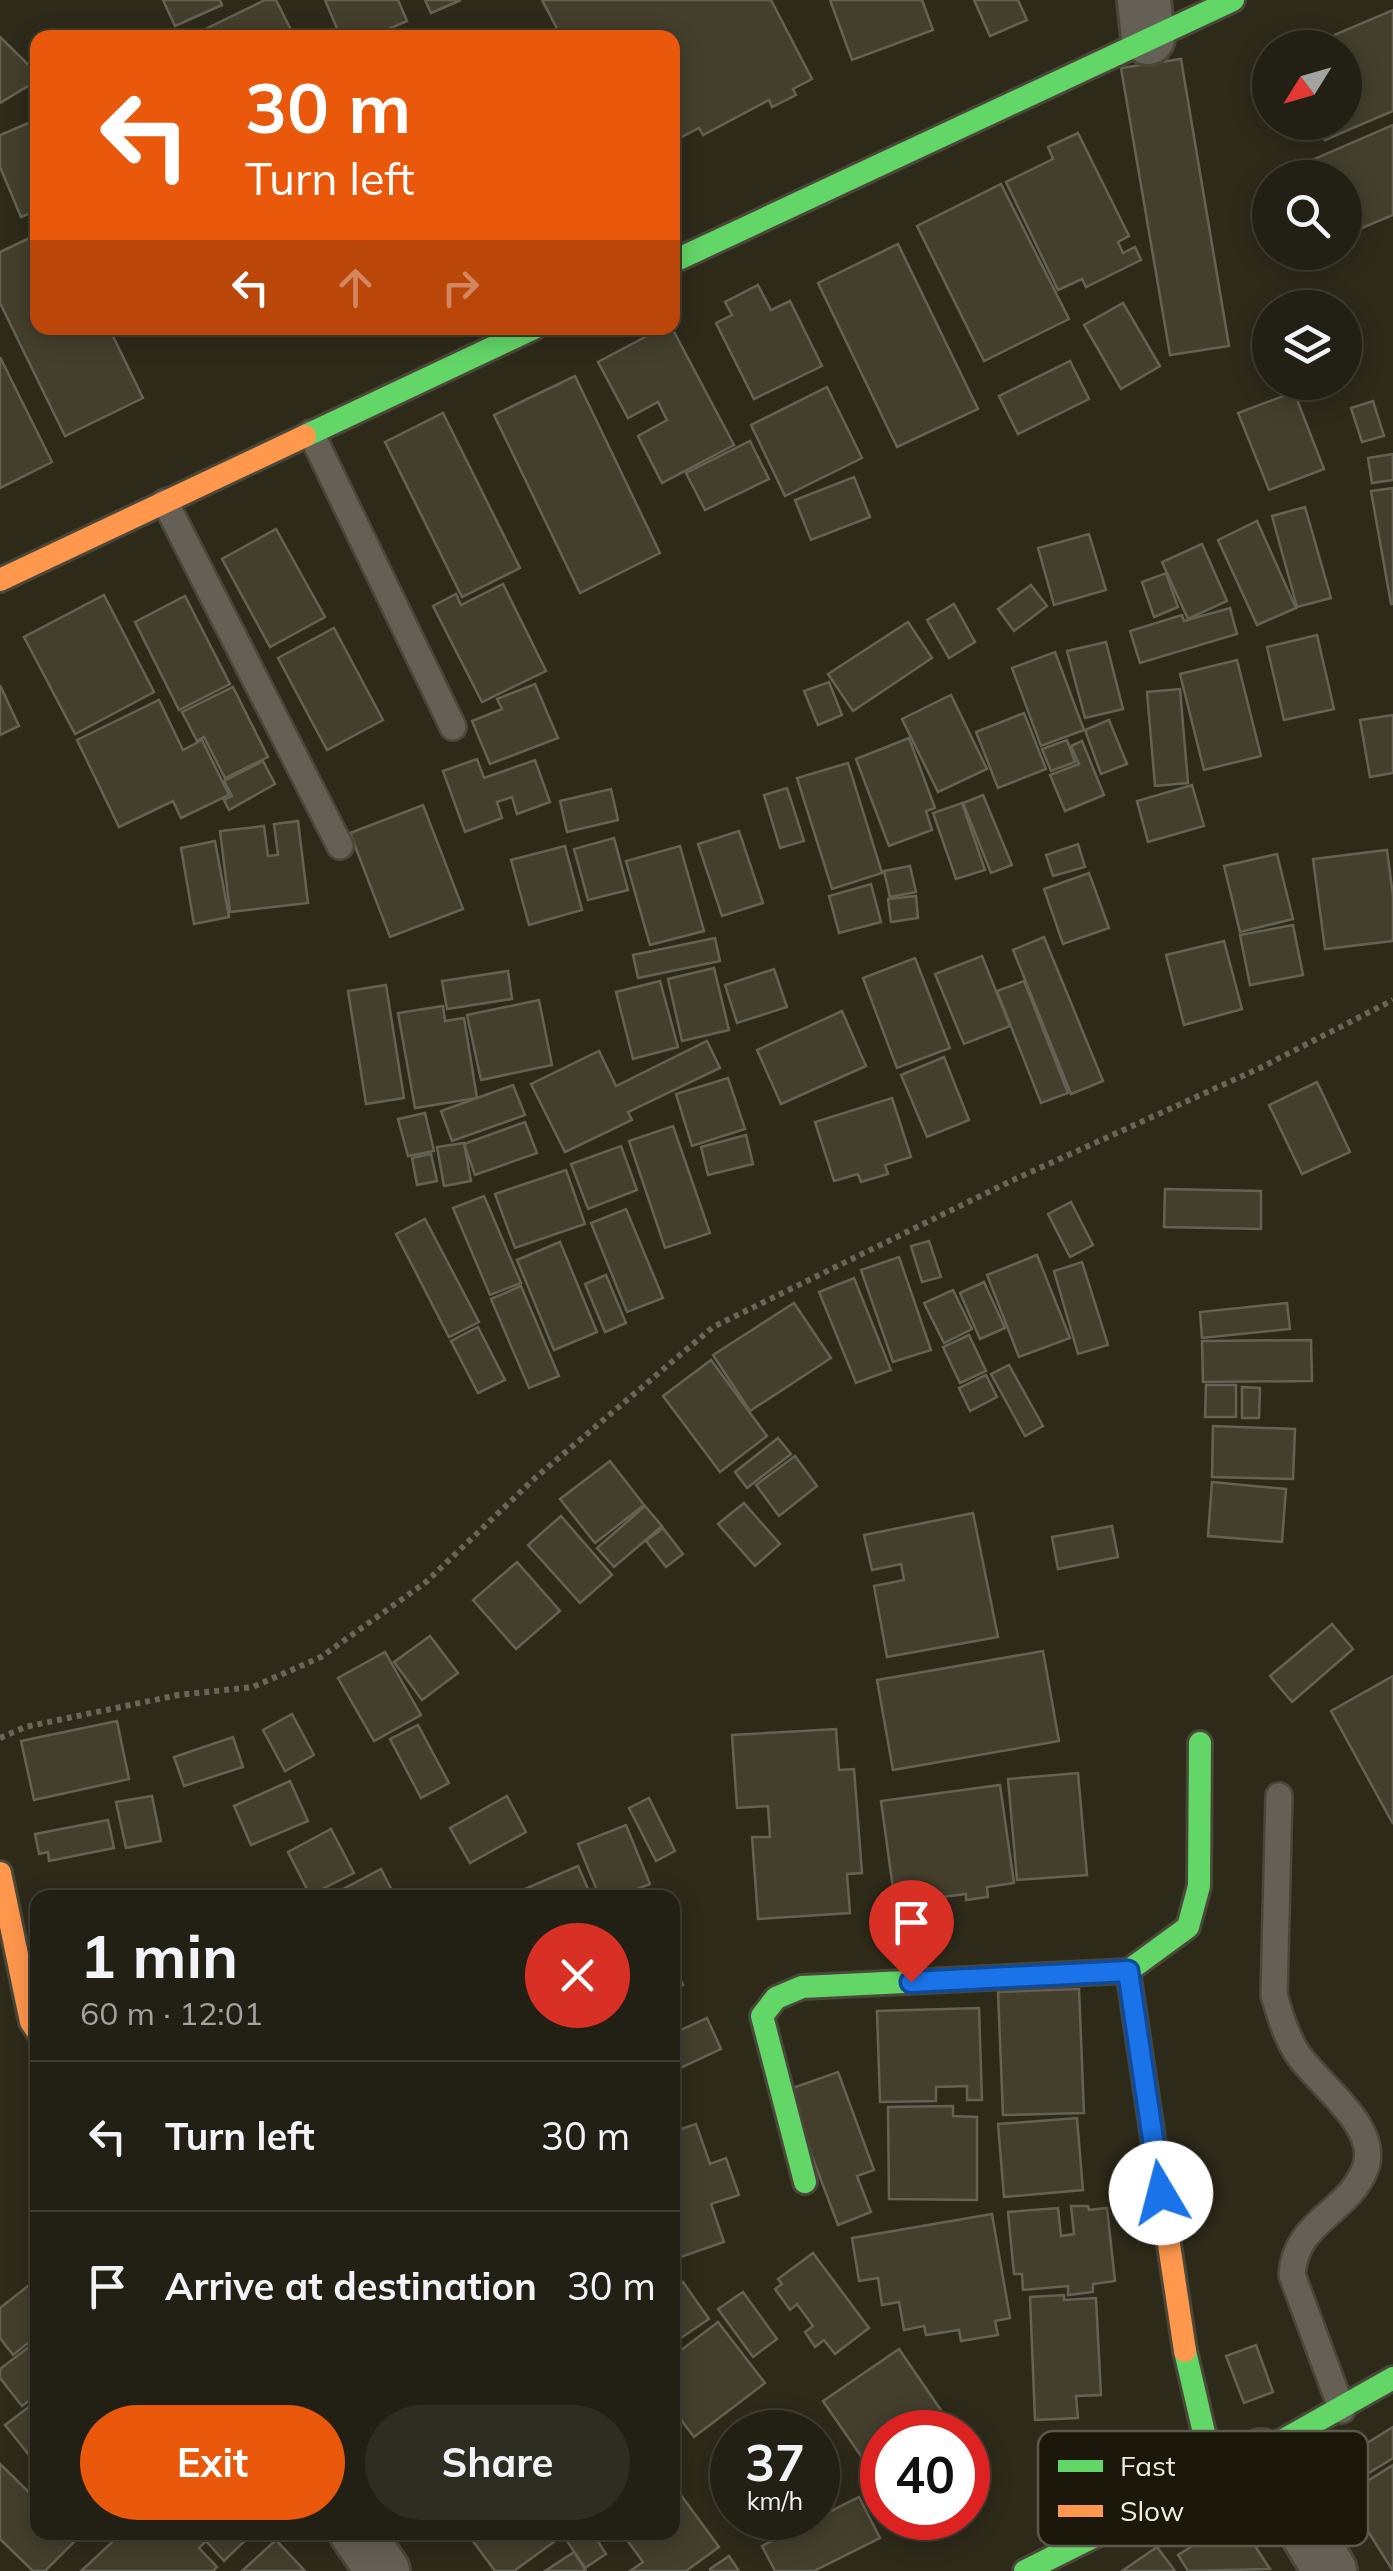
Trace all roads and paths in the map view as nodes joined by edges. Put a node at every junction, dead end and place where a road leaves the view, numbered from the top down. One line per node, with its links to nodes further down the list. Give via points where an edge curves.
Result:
1 (1233, 0): 2 (street)
2 (1146, 19): 3 (street)
3 (680, 258)
4 (519, 335): 5 (street)
5 (311, 433): 6 (street); 8 (lane)
6 (165, 502): 7 (street); 9 (lane)
7 (0, 580)
8 (453, 728)
9 (340, 846)
10 (1393, 1000): 11 (path, via 713,1326 535,1478 426,1582 321,1657 254,1687 178,1695)
11 (0, 1738)
12 (1200, 1743): 15 (street, via 1199,1886 1188,1928)
13 (1279, 1796): 19 (lane, via 1274,1995 1298,2054 1348,2106 1368,2164 1293,2258 1292,2276)
14 (0, 1873): 16 (street)
15 (1128, 1971): 17 (street, via 802,1987 776,1998 762,2016); 20 (street)
16 (30, 2013)
17 (805, 2182)
18 (1393, 2378): 19 (street)
19 (1342, 2410): 21 (street)
20 (1202, 2431)
21 (1305, 2431)
22 (362, 2540): 25 (street)
23 (1075, 2546): 26 (street)
24 (1315, 2546): 27 (street)
25 (383, 2571)
26 (1025, 2571)
27 (1330, 2571)

